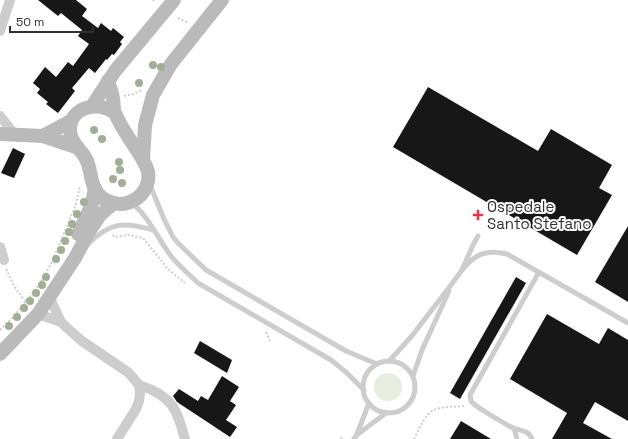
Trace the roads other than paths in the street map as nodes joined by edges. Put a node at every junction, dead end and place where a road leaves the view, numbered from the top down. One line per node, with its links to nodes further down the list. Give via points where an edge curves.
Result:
1 (10, 0): 4 (street)
2 (174, 0): 5 (street)
3 (222, 0): 14 (street, via 171,64 153,94 145,125)
4 (0, 31)
5 (108, 81): 6 (street); 7 (street)
6 (92, 106): 7 (street, via 108,108); 9 (street, via 78,113)
7 (115, 113): 14 (street)
8 (0, 116): 11 (street)
9 (71, 122): 12 (street); 13 (street, via 71,136)
10 (0, 134): 11 (street)
11 (15, 135): 12 (street)
12 (43, 136): 13 (street)
13 (76, 147): 16 (street, via 87,160)
14 (143, 160): 15 (street, via 148,172)
15 (148, 182): 17 (street); 34 (lane, via 173,237 206,270 346,351)
16 (95, 188): 18 (street, via 103,198); 31 (street, via 88,215 50,281)
17 (132, 202): 18 (street); 19 (lane)
18 (114, 203): 22 (street, via 100,215)
19 (154, 230): 22 (lane, via 127,224 110,227); 37 (lane, via 171,256 198,283 330,360)
20 (478, 236): 24 (lane)
21 (0, 247): 23 (street)
22 (75, 258): 27 (street)
23 (4, 260)
24 (462, 270): 25 (lane, via 470,259 496,252 511,255); 26 (lane)
25 (539, 272): 30 (lane); 40 (lane, via 471,392 471,401 474,405)
26 (451, 285): 33 (lane, via 412,337); 35 (lane)
27 (50, 298): 28 (street); 29 (street)
28 (38, 314): 29 (street); 32 (street)
29 (61, 322): 36 (street, via 82,341 129,373)
30 (628, 322)
31 (0, 343)
32 (0, 354)
33 (389, 361): 34 (lane); 35 (lane, via 403,365)
34 (377, 364): 37 (lane, via 366,374)
35 (413, 376): 39 (lane, via 415,388 411,400 402,409)
36 (139, 385): 42 (street, via 140,394 136,409); 43 (street, via 156,391 173,406)
37 (364, 390): 38 (lane)
38 (369, 402): 39 (lane, via 378,410); 41 (lane)
39 (386, 412): 41 (lane)
40 (514, 428): 44 (lane); 45 (lane, via 530,435)
41 (356, 437)
42 (117, 439)
43 (185, 439)
44 (516, 439)
45 (532, 439)

